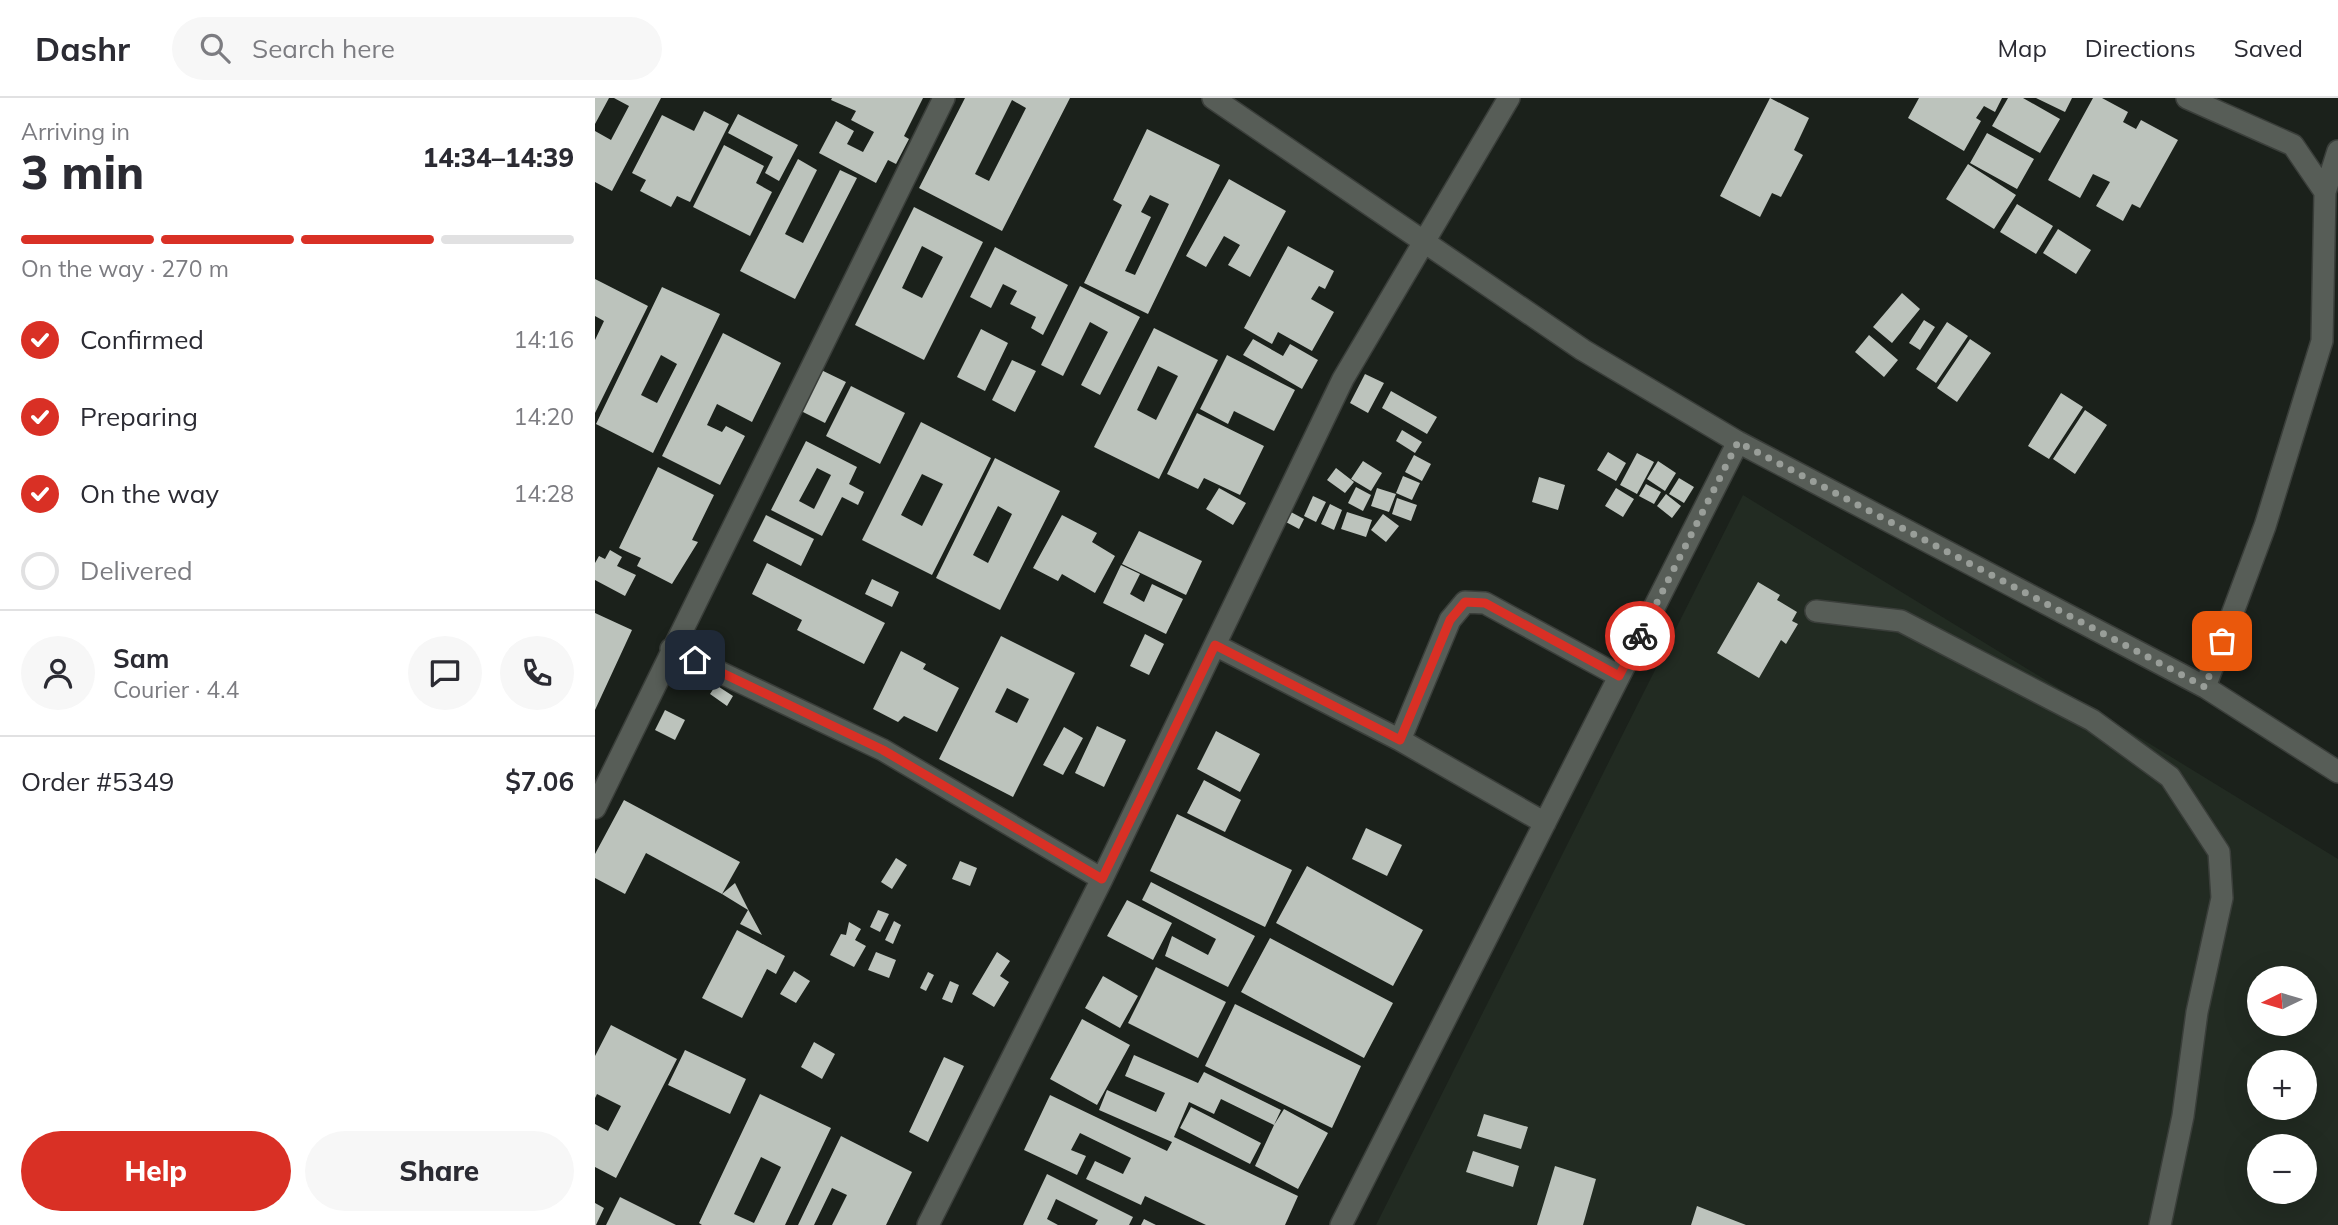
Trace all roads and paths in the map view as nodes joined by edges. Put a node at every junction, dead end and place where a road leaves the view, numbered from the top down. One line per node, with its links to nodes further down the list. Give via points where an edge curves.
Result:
1 (944, 98): 12 (street)
2 (1213, 98): 7 (street)
3 (1509, 98): 7 (street)
4 (2187, 98): 6 (street, via 2293,145)
5 (2338, 151): 6 (street)
6 (2325, 192): 8 (street)
7 (1424, 241): 9 (street, via 1583,350); 11 (street, via 1343,379)
8 (2330, 342): 14 (street)
9 (1738, 442): 13 (street); 14 (street)
10 (1816, 611): 22 (street, via 1901,621 2092,720 2170,777 2219,852 2223,898 2197,1012 2183,1116)
11 (1215, 645): 15 (street); 19 (street)
12 (671, 649): 17 (street); 19 (street, via 883,750)
13 (1619, 676): 15 (street, via 1485,603 1465,602 1450,620); 18 (street)
14 (2205, 687): 16 (street)
15 (1400, 740): 18 (street)
16 (2338, 772)
17 (595, 808)
18 (1545, 822): 21 (street)
19 (1102, 879): 20 (street)
20 (928, 1225)
21 (1341, 1225)
22 (2160, 1225)

